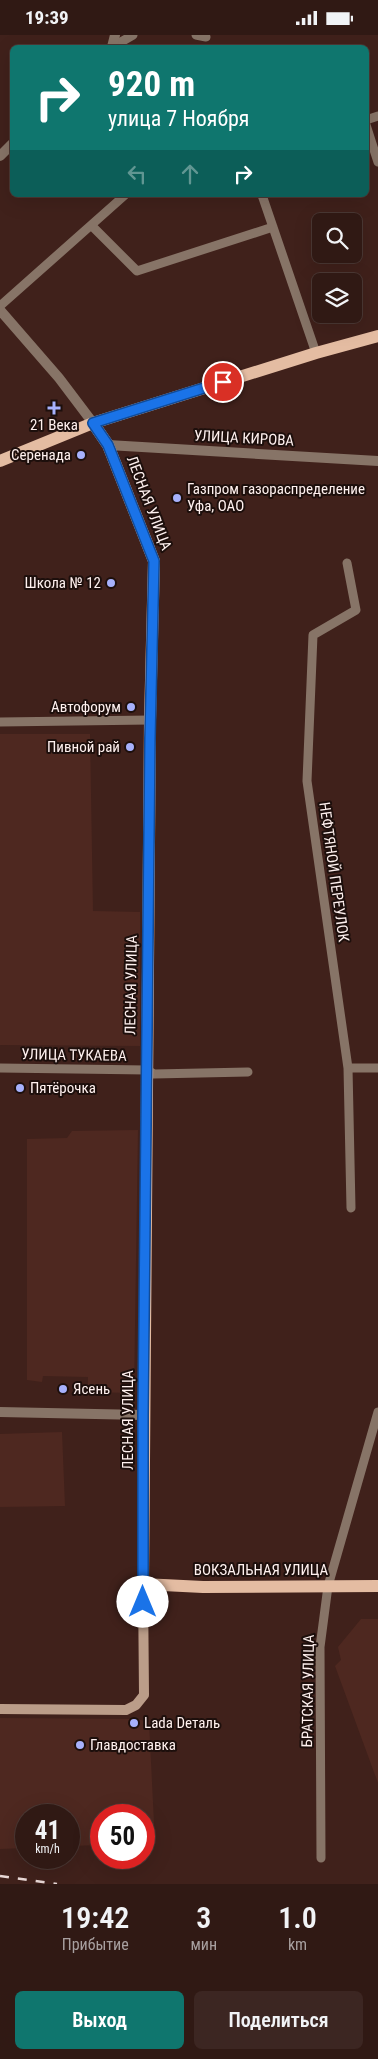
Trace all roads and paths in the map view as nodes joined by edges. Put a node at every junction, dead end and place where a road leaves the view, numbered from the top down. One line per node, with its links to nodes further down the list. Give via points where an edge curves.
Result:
1 (133, 35): 4 (street)
2 (196, 35): 3 (street)
3 (206, 37)
4 (116, 45)
5 (369, 134): 8 (street)
6 (10, 146): 7 (street)
7 (0, 156)
8 (378, 162)
9 (124, 197): 11 (street)
10 (263, 197): 12 (street)
11 (92, 226): 12 (street, via 137,271); 13 (street)
12 (273, 227): 16 (street)
13 (0, 305)
14 (0, 310): 17 (street, ЛЕСНАЯ УЛИЦА)
15 (378, 336): 16 (main road)
16 (316, 353): 17 (main road)
17 (93, 423): 18 (main road, ЛЕСНАЯ УЛИЦА); 19 (main road)
18 (108, 445): 20 (street, УЛИЦА КИРОВА); 22 (main road, ЛЕСНАЯ УЛИЦА, via 154,561)
19 (0, 461)
20 (378, 461)
21 (347, 563): 25 (street, НЕФТЯНОЙ ПЕРЕУЛОК, via 356,610 313,635 307,781)
22 (150, 720): 23 (street); 27 (main road, ЛЕСНАЯ УЛИЦА)
23 (0, 722)
24 (0, 1068): 27 (street, УЛИЦА ТУКАЕВА)
25 (348, 1068): 26 (street); 29 (street, НЕФТЯНОЙ ПЕРЕУЛОК)
26 (378, 1068)
27 (147, 1069): 28 (street, УЛИЦА ТУКАЕВА, via 154,1074); 32 (main road, ЛЕСНАЯ УЛИЦА)
28 (248, 1071)
29 (351, 1208)
30 (0, 1412): 32 (street)
31 (378, 1412): 34 (street, БРАТСКАЯ УЛИЦА)
32 (143, 1415): 33 (main road, ЛЕСНАЯ УЛИЦА)
33 (143, 1584): 34 (main road, ВОКЗАЛЬНАЯ УЛИЦА); 36 (main road, ЛЕСНАЯ УЛИЦА, via 144,1695 136,1705 126,1710)
34 (328, 1586): 35 (main road, ВОКЗАЛЬНАЯ УЛИЦА); 37 (street, БРАТСКАЯ УЛИЦА, via 320,1647)
35 (378, 1586)
36 (0, 1709)
37 (322, 1858)

